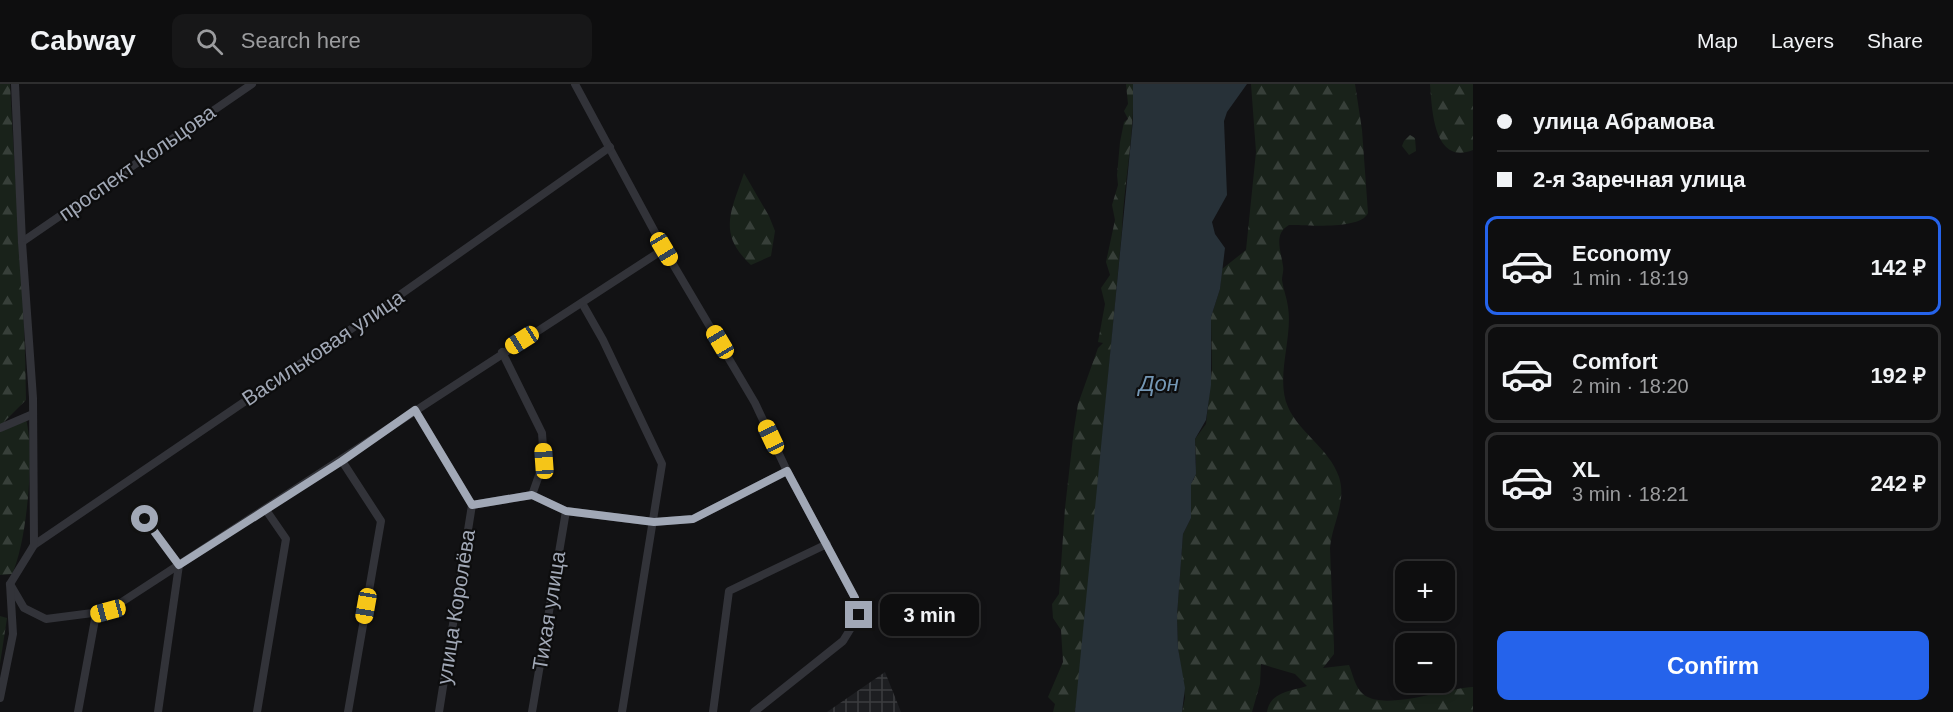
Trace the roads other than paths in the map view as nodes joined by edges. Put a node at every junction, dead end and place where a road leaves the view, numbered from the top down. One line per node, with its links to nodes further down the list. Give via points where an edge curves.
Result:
1 (15, 84): 5 (street)
2 (252, 84): 5 (street, проспект Кольцова)
3 (575, 84): 4 (street)
4 (610, 147): 6 (street); 21 (street, Васильковая улица)
5 (22, 242): 10 (street)
6 (664, 249): 7 (street); 13 (street, via 755,403)
7 (582, 303): 8 (street); 19 (street, via 662,464)
8 (502, 352): 9 (street); 14 (street, via 542,433 544,461)
9 (415, 410): 12 (street); 15 (street, улица Королёва)
10 (33, 414): 11 (street); 21 (street)
11 (0, 428)
12 (342, 461): 16 (street); 29 (street, via 381,521)
13 (787, 471): 19 (street, via 693,519); 20 (street)
14 (532, 495): 15 (street); 17 (street)
15 (472, 505): 30 (street, улица Королёва)
16 (266, 510): 22 (street); 28 (street, via 286,539)
17 (566, 511): 19 (street); 31 (street, Тихая улица)
18 (145, 519): 22 (street)
19 (654, 522): 32 (street)
20 (827, 544): 33 (street, via 729,591); 34 (street, via 855,598 859,615 843,641)
21 (34, 545): 23 (street)
22 (179, 565): 24 (street, via 108,611); 27 (street)
23 (10, 584): 24 (street, via 24,608 46,619); 25 (street, via 14,634)
24 (96, 614): 26 (street)
25 (0, 698)
26 (78, 712)
27 (158, 712)
28 (257, 712)
29 (348, 712)
30 (439, 712)
31 (532, 712)
32 (622, 712)
33 (713, 712)
34 (754, 712)

